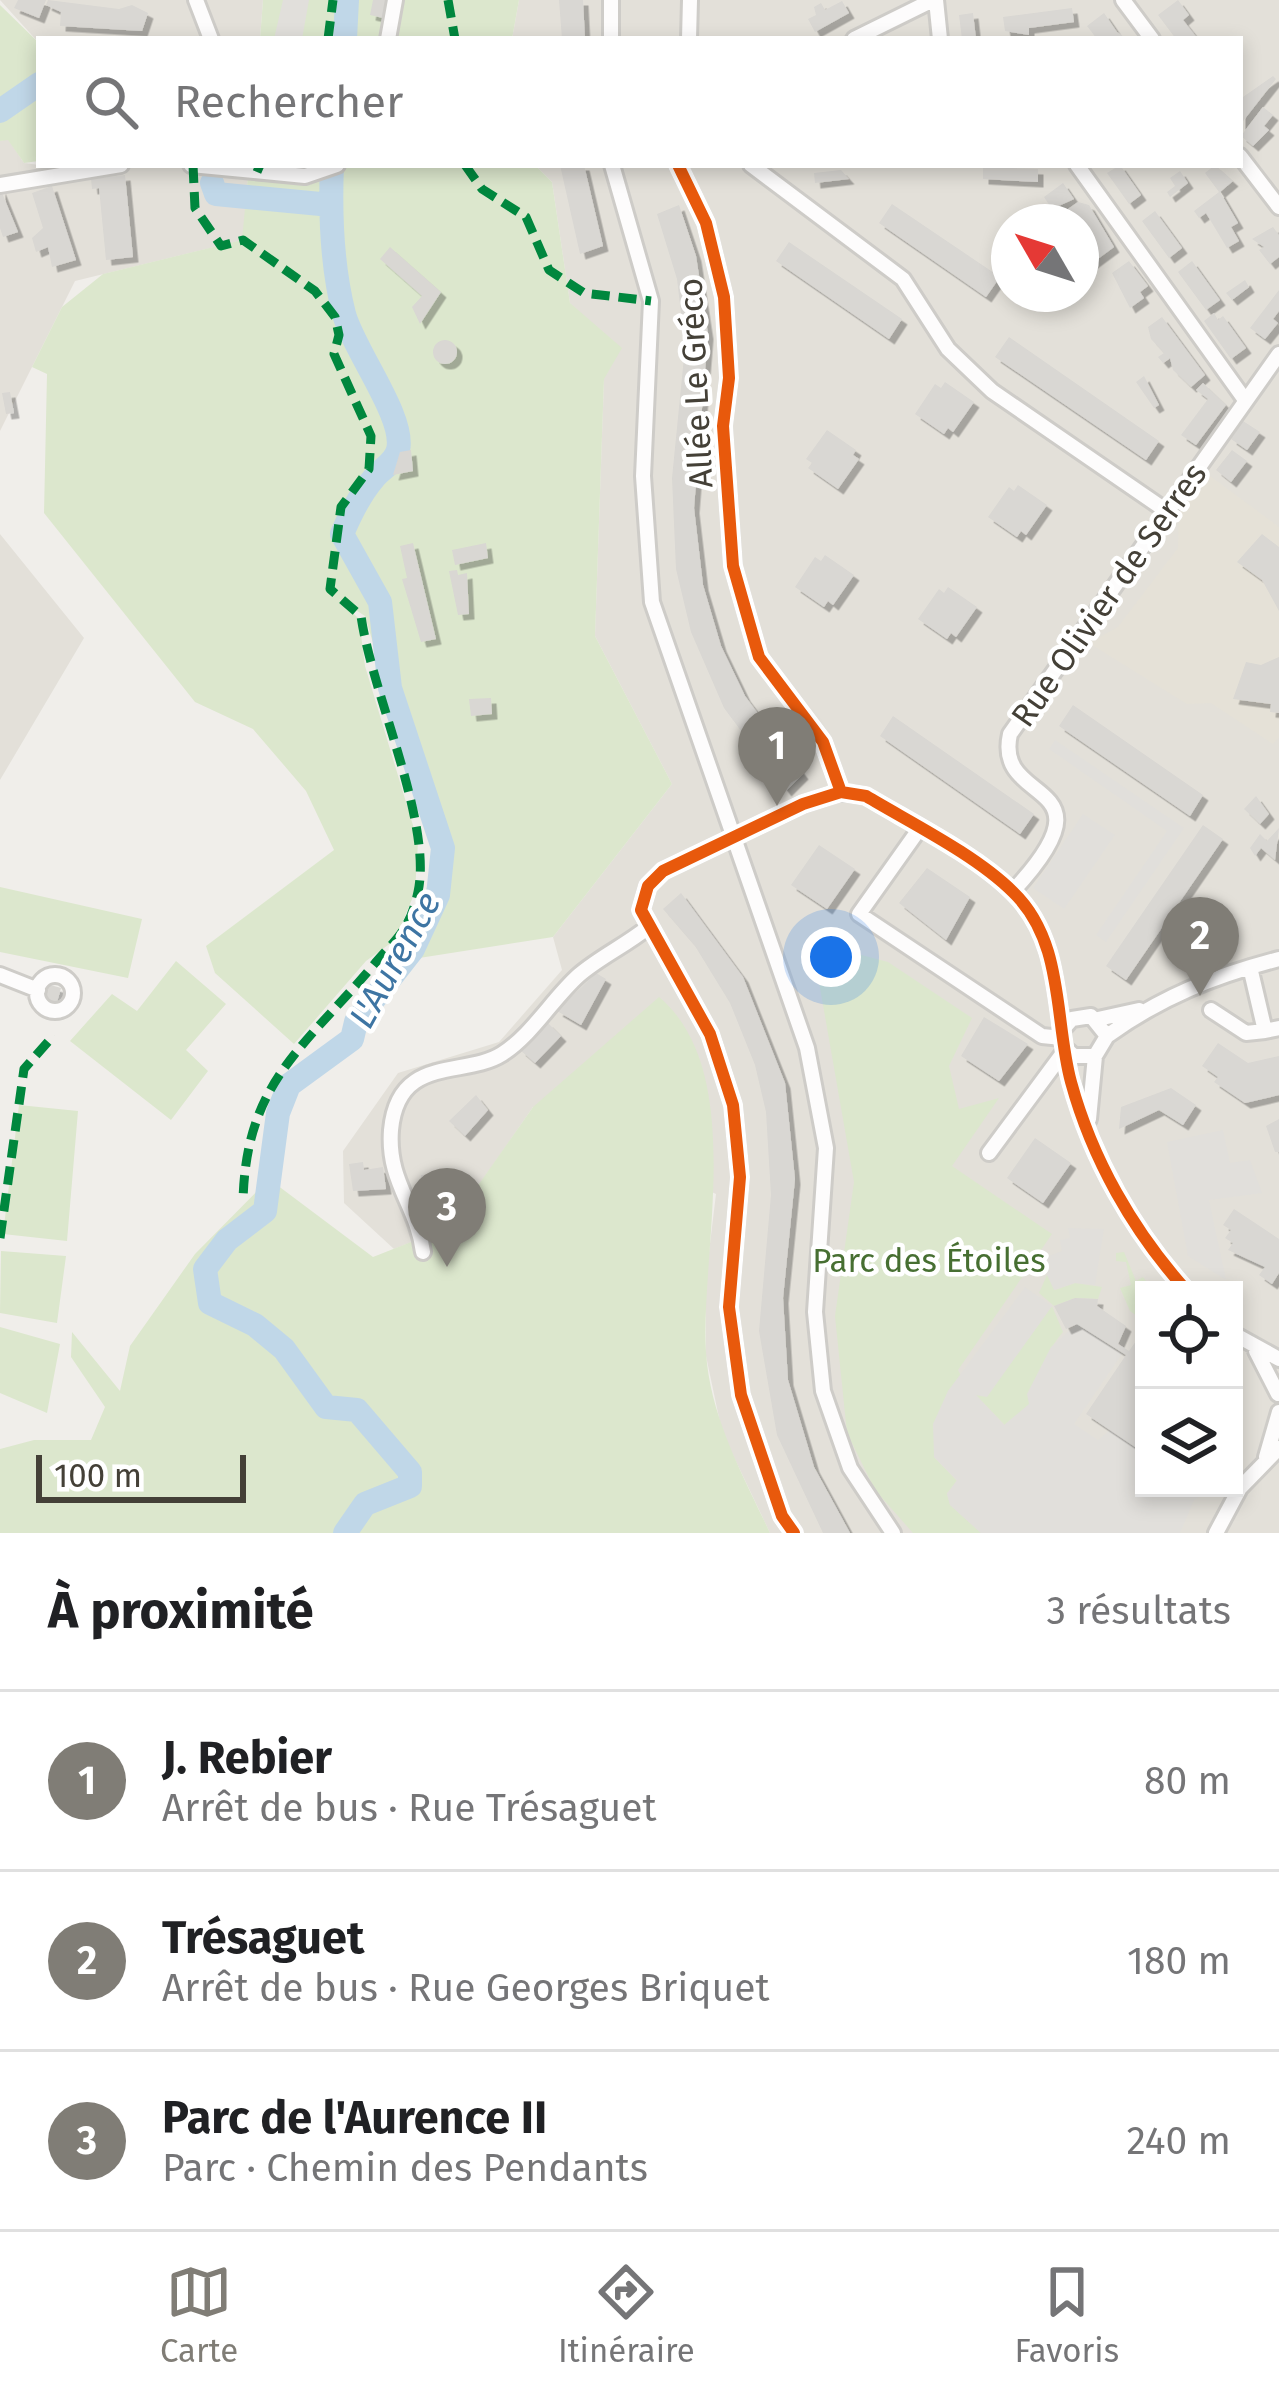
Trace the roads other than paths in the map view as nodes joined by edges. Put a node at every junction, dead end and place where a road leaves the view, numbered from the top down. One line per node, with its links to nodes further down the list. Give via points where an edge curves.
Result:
1 (196, 0): 7 (street)
2 (394, 0): 8 (street)
3 (611, 0): 9 (street)
4 (690, 0): 10 (street)
5 (934, 0): 11 (street); 12 (street)
6 (1123, 0): 13 (street)
7 (211, 36)
8 (388, 36)
9 (611, 36)
10 (689, 36)
11 (860, 36)
12 (940, 36)
13 (1150, 36)
14 (1243, 160): 23 (street)
15 (103, 168): 22 (street)
16 (250, 168): 17 (street)
17 (330, 168)
18 (613, 168): 29 (street, via 651,301 643,476 652,602)
19 (679, 168): 27 (street, Allée Le Gréco, via 706,223 724,297 733,566 760,657 823,742)
20 (755, 168): 26 (street, via 903,279 948,349 992,391)
21 (1079, 168): 25 (street)
22 (0, 185)
23 (1279, 208)
24 (1279, 354): 25 (street, Rue Olivier de Serres)
25 (1245, 400): 26 (street, Rue Olivier de Serres)
26 (1168, 512): 30 (street, Rue Olivier de Serres, via 1010,734 1011,768 1051,797 1059,813 1058,832)
27 (841, 792): 28 (street, via 866,796); 29 (street)
28 (920, 828): 30 (street); 42 (street, via 859,914 1042,1036)
29 (735, 839): 31 (street, via 654,878 642,898); 55 (street, via 823,1108 827,1198 815,1312 823,1390 850,1468)
30 (1013, 891): 35 (street, via 1040,933)
31 (647, 928): 46 (street, via 579,976 501,1056 444,1066 399,1101 392,1173); 54 (street, via 710,1034 733,1105 740,1177 729,1306 741,1395)
32 (1279, 959): 33 (street)
33 (1250, 967): 37 (street); 40 (street)
34 (0, 975): 36 (street)
35 (1058, 988): 39 (street); 42 (street)
36 (38, 990)
37 (1144, 1009): 39 (street); 41 (street)
38 (1211, 1010): 40 (street, via 1246,1033)
39 (1090, 1017): 41 (street); 42 (street)
40 (1272, 1029)
41 (1106, 1036): 43 (street)
42 (1064, 1038): 43 (street, via 1074,1056); 44 (street); 45 (street)
43 (1095, 1056): 44 (street)
44 (1088, 1124): 47 (street, via 1127,1214)
45 (989, 1153)
46 (423, 1252)
47 (1179, 1281)
48 (1243, 1341): 49 (street)
49 (1256, 1351): 50 (street); 51 (street)
50 (1279, 1359)
51 (1278, 1393): 52 (street)
52 (1279, 1412): 53 (street)
53 (1273, 1452): 56 (street, via 1240,1487)
54 (794, 1533)
55 (893, 1533)
56 (1216, 1533)

